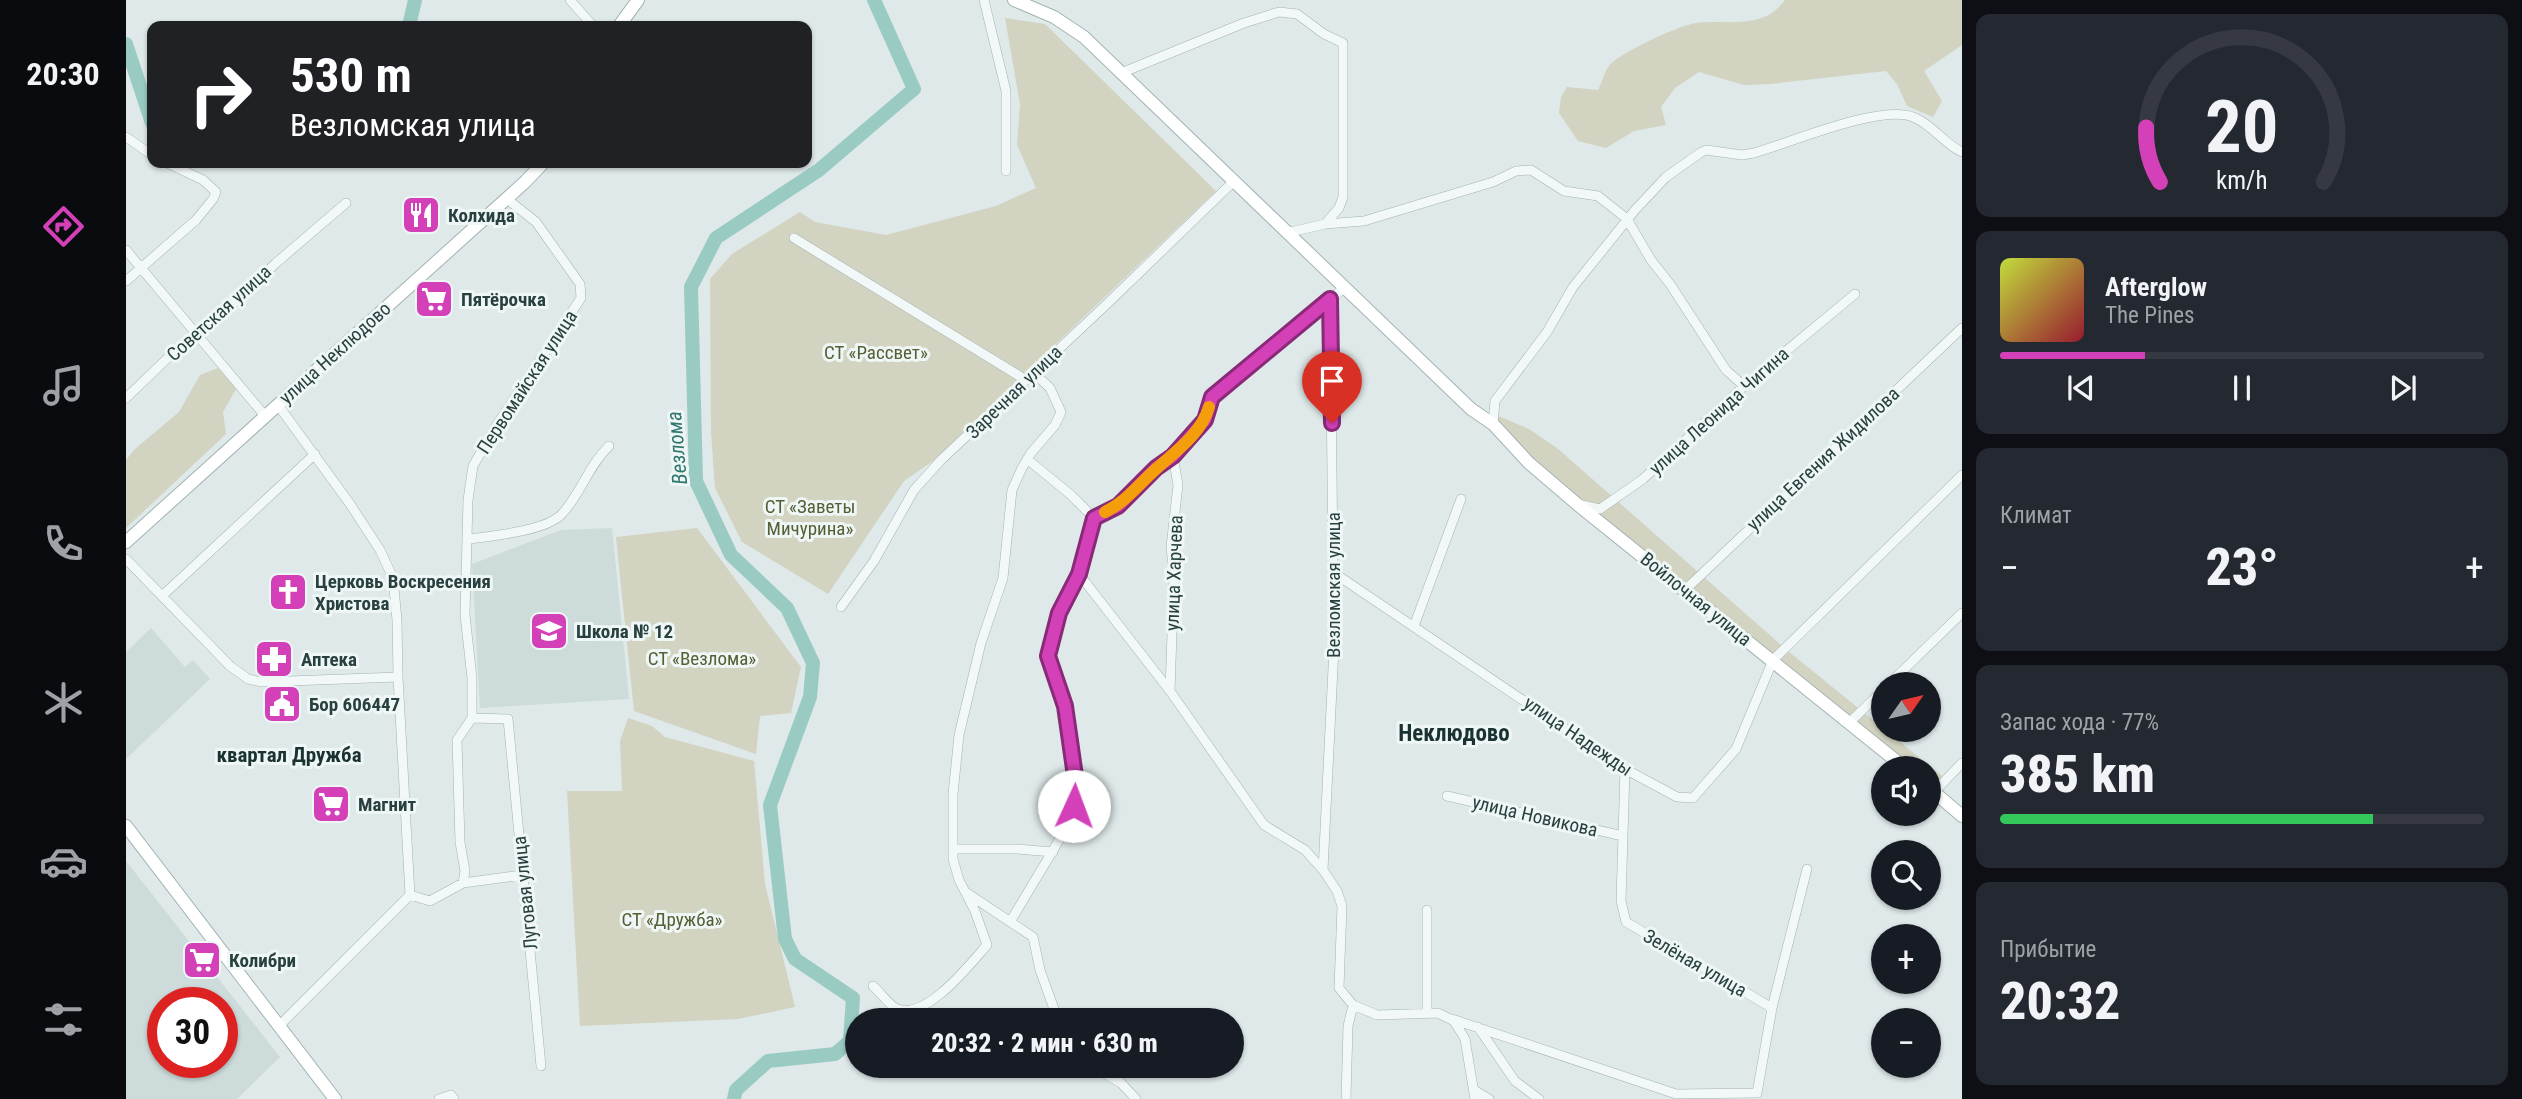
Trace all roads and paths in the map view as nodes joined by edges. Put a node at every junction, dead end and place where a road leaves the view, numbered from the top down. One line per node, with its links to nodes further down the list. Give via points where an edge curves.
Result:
1 (570, 0): 5 (street)
2 (638, 0): 6 (street)
3 (984, 0): 13 (street, via 1006,91)
4 (1014, 0): 7 (street, Войлочная улица, via 1068,25)
5 (589, 21)
6 (623, 21)
7 (1121, 74): 14 (street, Войлочная улица, via 1214,155); 18 (street, via 1279,12 1297,14 1343,43 1343,197)
8 (126, 137): 9 (street)
9 (147, 152)
10 (1962, 152): 17 (street, via 1917,119 1896,114 1864,119 1754,153 1706,150 1666,177)
11 (178, 168): 22 (street, via 216,192 196,219)
12 (538, 168): 15 (street, улица Неклюдово)
13 (1006, 171)
14 (1233, 182): 19 (street, Войлочная улица); 29 (street, Заречная улица)
15 (507, 199): 33 (street, улица Неклюдово); 44 (street, Первомайская улица, via 536,222 580,284 581,298 475,461)
16 (346, 203): 28 (street, Советская улица)
17 (1627, 219): 18 (street, via 1598,196 1564,191 1531,170 1522,170 1364,222); 31 (street, via 1726,370); 35 (street, via 1573,287 1547,332 1495,401)
18 (1325, 224): 19 (street)
19 (1286, 233): 24 (street, Войлочная улица)
20 (794, 238): 30 (street)
21 (126, 250): 22 (street)
22 (141, 268): 23 (street); 28 (street)
23 (126, 281)
24 (1344, 288): 26 (street); 35 (street, Войлочная улица, via 1471,409)
25 (1855, 294): 31 (street, улица Леонида Чигина)
26 (1330, 299): 38 (street, via 1212,397 1205,420); 47 (street, Везломская улица)
27 (1962, 328): 49 (street, улица Евгения Жидилова)
28 (199, 336): 32 (street, Советская улица, via 179,347); 34 (street)
29 (1034, 373): 30 (street, Заречная улица); 39 (street, via 1050,388 1061,412)
30 (1026, 380): 51 (street, Заречная улица, via 914,490 874,561)
31 (1744, 386): 42 (street, улица Леонида Чигина, via 1643,479 1600,509)
32 (126, 398)
33 (278, 405): 34 (street, улица Неклюдово); 37 (street)
34 (265, 416): 45 (street, улица Неклюдово)
35 (1493, 424): 42 (street, Войлочная улица)
36 (609, 446): 44 (street, via 561,516 548,524)
37 (315, 454): 50 (street); 56 (street, via 393,578)
38 (1173, 456): 43 (street, via 1118,506); 57 (street, улица Харчева, via 1178,485 1171,547)
39 (1027, 459): 43 (street); 70 (street, via 1010,500 1003,578 981,643 959,735)
40 (1962, 475): 54 (street)
41 (1461, 499): 53 (street)
42 (1577, 504): 49 (street, Войлочная улица)
43 (1094, 518): 48 (street)
44 (468, 539): 59 (street, Первомайская улица, via 465,615)
45 (126, 542)
46 (126, 559): 50 (street)
47 (1334, 573): 53 (street, улица Надежды); 73 (street, Везломская улица)
48 (1079, 574): 57 (street); 71 (street, via 1059,613 1048,656 1065,706 1077,790 1070,822)
49 (1685, 590): 54 (street, Войлочная улица)
50 (162, 596): 56 (street, via 248,679)
51 (841, 607)
52 (1962, 613): 55 (street)
53 (1414, 626): 63 (street, улица Надежды)
54 (1773, 660): 60 (street, Войлочная улица); 63 (street, улица Надежды, via 1737,749 1693,798 1677,796)
55 (1901, 672)
56 (398, 677): 77 (street)
57 (1170, 691): 73 (street, via 1264,825 1306,850)
58 (1871, 702): 60 (street)
59 (472, 718): 74 (street, Луговая улица, via 509,719); 75 (street, via 457,740 459,832 466,871)
60 (1849, 723): 61 (street, Войлочная улица)
61 (1890, 756)
62 (1962, 763): 64 (street)
63 (1625, 769): 69 (street, Зелёная улица)
64 (1941, 781)
65 (1447, 796): 69 (street, улица Новикова)
66 (1941, 798): 67 (street)
67 (1962, 816)
68 (126, 826): 88 (street)
69 (1623, 836): 85 (street, Зелёная улица, via 1621,901 1626,922)
70 (953, 849): 71 (street); 76 (street)
71 (1053, 852): 80 (street)
72 (1807, 869): 85 (street, Зелёная улица)
73 (1323, 870): 83 (street, via 1342,906 1339,988)
74 (522, 875): 75 (street); 90 (street, Луговая улица)
75 (463, 883): 77 (street, via 430,901)
76 (965, 892): 79 (street); 81 (street)
77 (410, 895): 88 (street)
78 (1427, 910): 86 (street)
79 (999, 915): 80 (street); 81 (street, via 992,914)
80 (1010, 922): 84 (street, via 1033,937)
81 (980, 925): 82 (street, via 987,945 942,995 909,1010 895,1008)
82 (873, 986)
83 (1353, 1005): 86 (street, via 1377,1014); 98 (street)
84 (1054, 1008)
85 (1773, 1009): 93 (street, via 1757,1093)
86 (1427, 1012): 87 (street)
87 (1447, 1017): 89 (street); 92 (street, via 1465,1039)
88 (279, 1026): 94 (street)
89 (1478, 1027): 93 (street, via 1676,1094); 100 (street, via 1515,1081)
90 (541, 1066)
91 (1112, 1078): 97 (street)
92 (1475, 1094): 99 (street)
93 (1699, 1096)
94 (335, 1099)
95 (439, 1099): 96 (street, via 451,1095)
96 (454, 1099)
97 (1136, 1099)
98 (1346, 1099)
99 (1489, 1099)
100 (1539, 1099)

